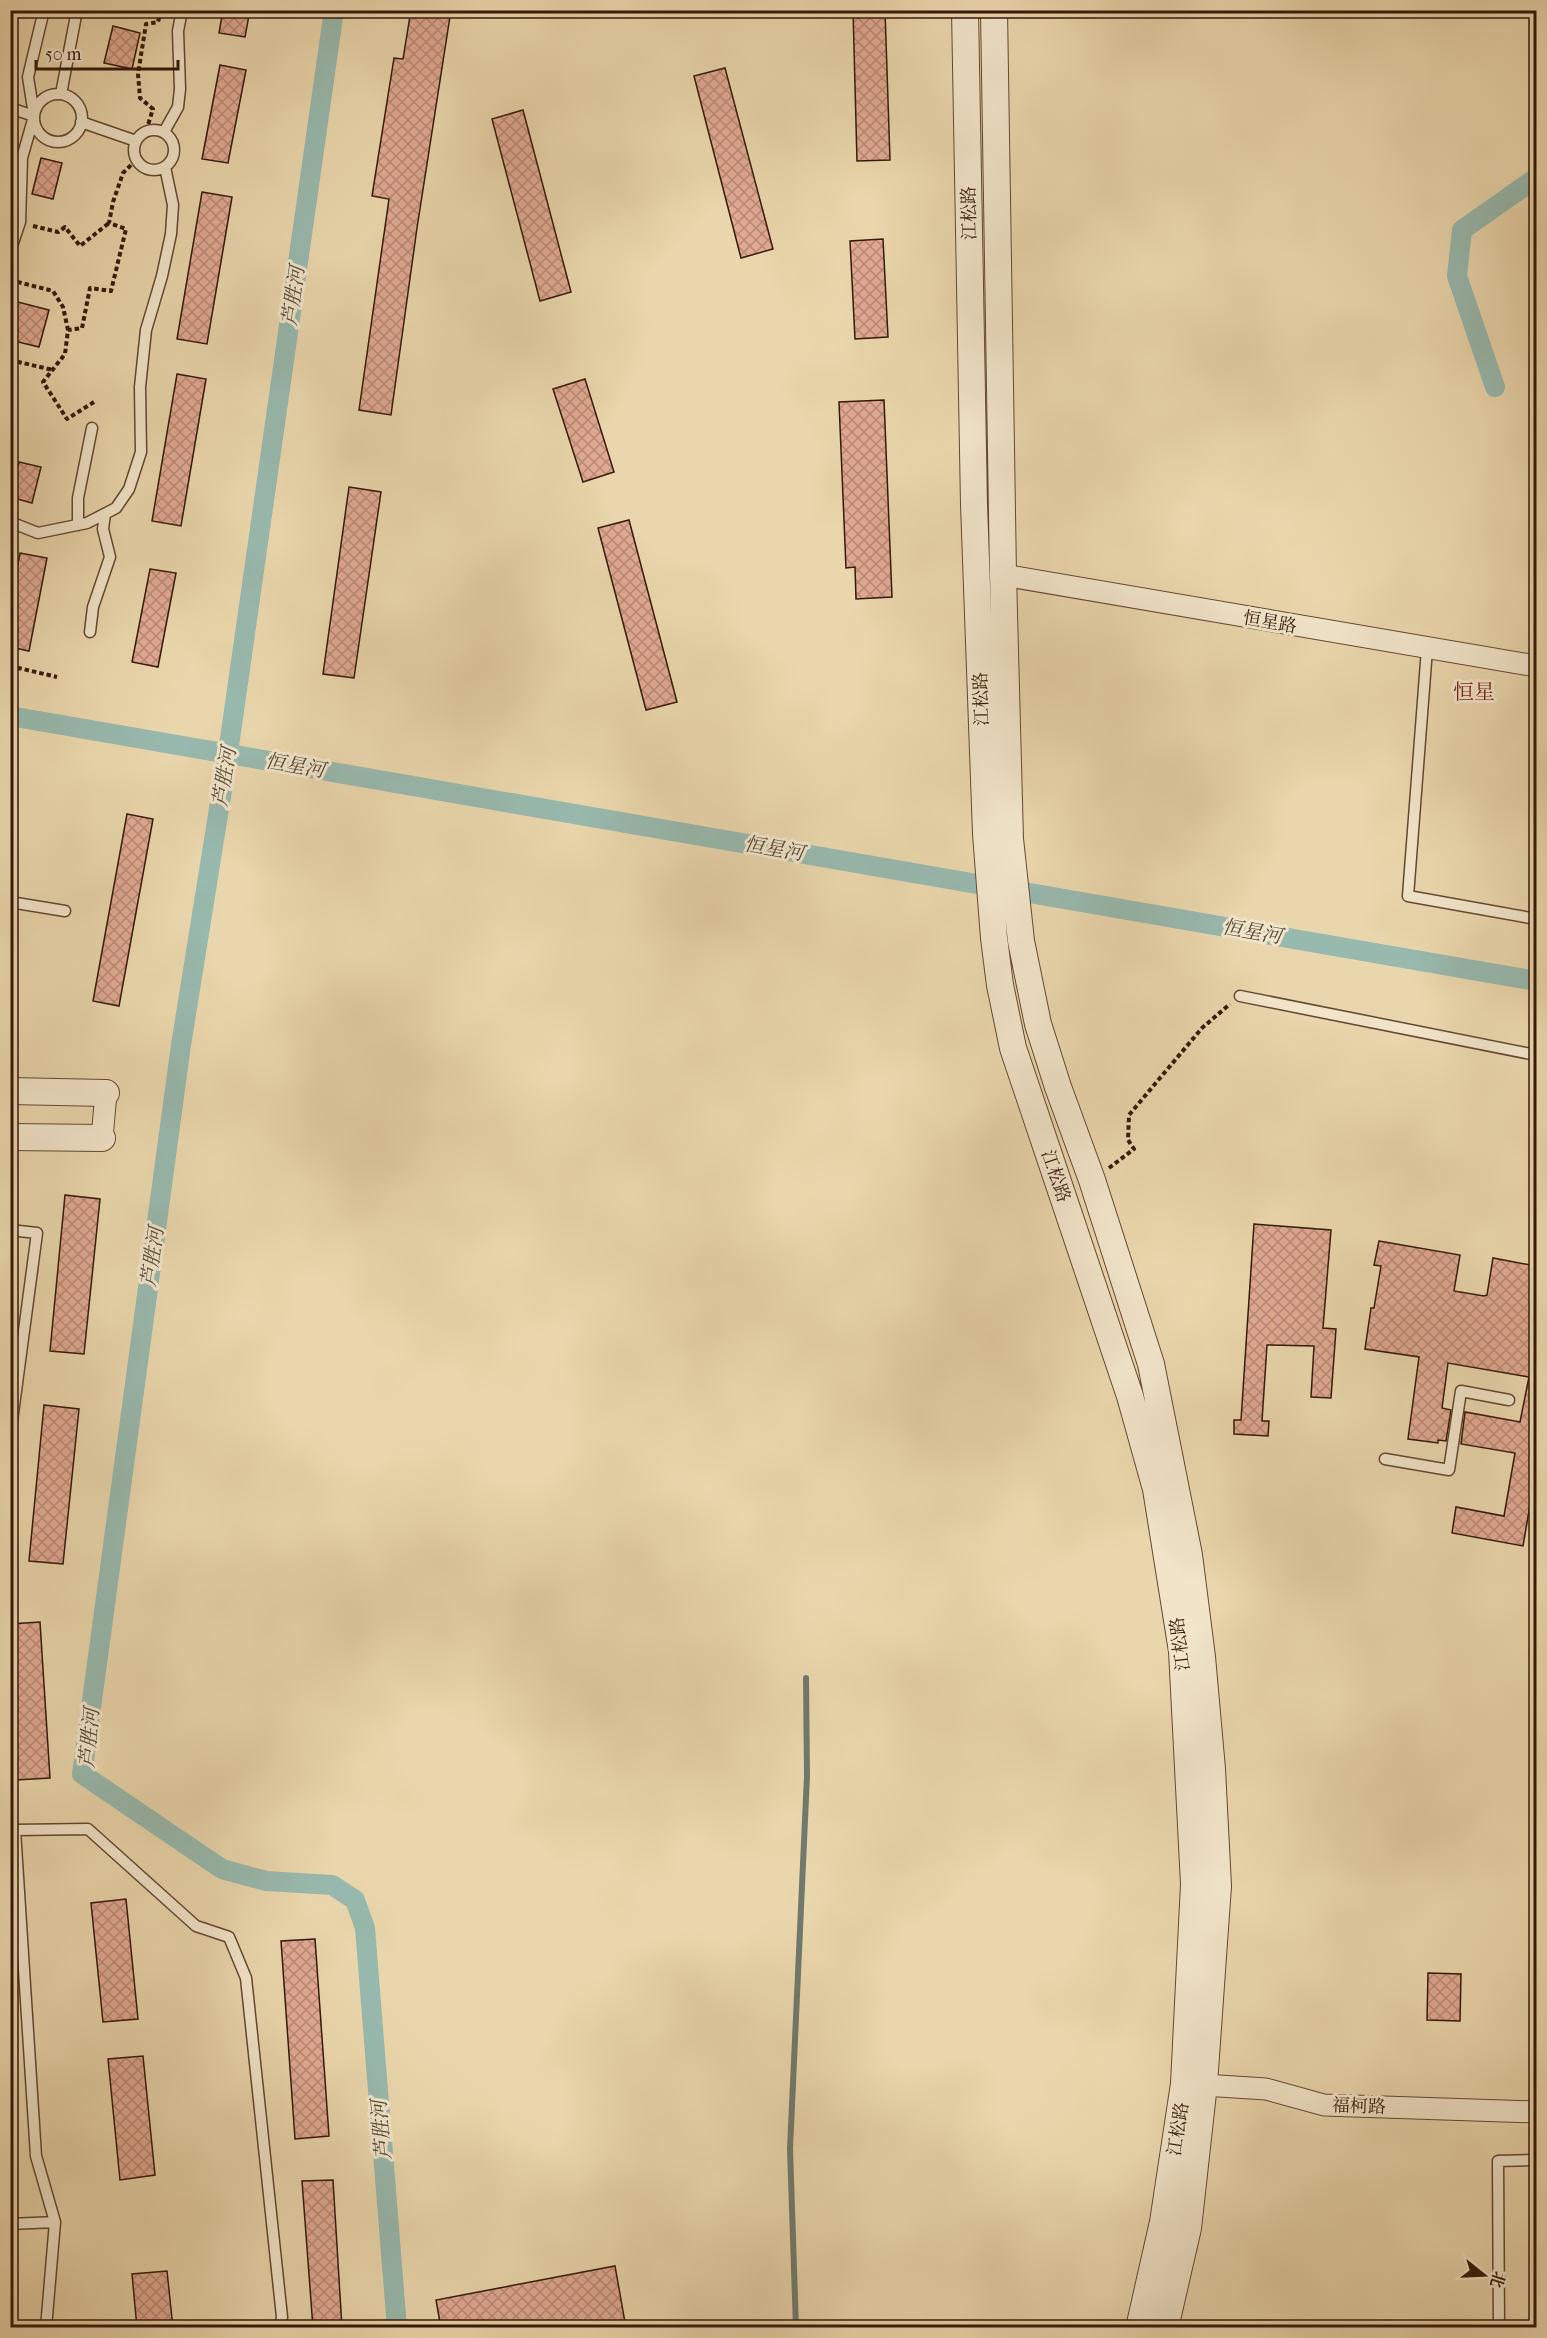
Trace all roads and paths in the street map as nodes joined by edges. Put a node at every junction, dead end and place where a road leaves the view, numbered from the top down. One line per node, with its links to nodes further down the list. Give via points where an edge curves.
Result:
1 (44, 10): 9 (lane, via 28,77)
2 (76, 10): 7 (lane)
3 (161, 10): 11 (path, via 158,22 146,24 138,74 140,98 153,109)
4 (182, 10): 12 (lane, via 178,31 178,107)
5 (965, 10): 34 (street, 江松路, via 974,505)
6 (994, 10): 28 (street, 江松路)
7 (62, 94): 9 (lane, via 40,101); 10 (lane, via 75,101 82,115)
8 (10, 108): 9 (lane)
9 (34, 116): 10 (lane, via 38,131 50,141 73,136); 16 (lane, via 22,158)
10 (81, 123): 13 (lane)
11 (145, 131): 12 (lane); 13 (lane)
12 (164, 132): 15 (lane, via 175,149)
13 (136, 141): 14 (lane)
14 (137, 159): 15 (lane, via 152,170); 17 (path, via 123,173)
15 (165, 167): 25 (lane, via 173,205 171,234 146,330 140,387 141,452 129,489 116,508)
16 (20, 222): 17 (path, via 58,232 66,227 80,246); 18 (lane)
17 (110, 223): 20 (path, via 126,229 111,291 90,288 82,328)
18 (10, 252)
19 (10, 280): 20 (path, via 53,291 63,307)
20 (68, 330): 22 (path, via 65,354)
21 (10, 360): 22 (path)
22 (53, 370): 23 (path, via 44,382 67,418)
23 (94, 402)
24 (92, 428): 27 (lane, via 78,498)
25 (105, 514): 27 (lane); 29 (lane, via 103,529 110,557 93,607)
26 (10, 522): 27 (lane, via 38,533)
27 (78, 525)
28 (1003, 575): 30 (street, 恒星路); 34 (street, 江松路)
29 (90, 632)
30 (1427, 649): 32 (street, 恒星路); 37 (lane, via 1408,896)
31 (10, 666): 33 (path)
32 (1536, 666)
33 (57, 677)
34 (998, 836): 44 (street, 江松路, via 1038,1024 1058,1087); 44 (street, 江松路, via 994,938 1013,1048)
35 (10, 902): 36 (lane)
36 (65, 911)
37 (1536, 919)
38 (1240, 996): 39 (lane); 44 (path, via 1202,1028 1129,1115 1128,1140 1134,1149)
39 (1536, 1055)
40 (10, 1091): 41 (street)
41 (106, 1093): 43 (street)
42 (10, 1137): 43 (street)
43 (102, 1138)
44 (1075, 1182): 49 (street, 江松路, via 1150,1364 1189,1555 1212,1768 1218,1886)
45 (10, 1230): 47 (lane, via 37,1233)
46 (1509, 1400): 48 (lane, via 1461,1391 1449,1470)
47 (10, 1436)
48 (1385, 1459)
49 (1194, 2084): 50 (street, 福柯路, via 1266,2089 1324,2105); 56 (street, 江松路); 57 (street, 江松路, via 1188,2228)
50 (1536, 2112)
51 (1536, 2160): 58 (lane, via 1498,2161)
52 (55, 2222): 53 (lane); 54 (lane); 55 (lane, via 36,2156 15,1830 88,1829 196,1926 229,1937 246,1978 282,2317)
53 (10, 2224)
54 (46, 2328)
55 (280, 2328)
56 (1139, 2328)
57 (1166, 2328)
58 (1498, 2328)

